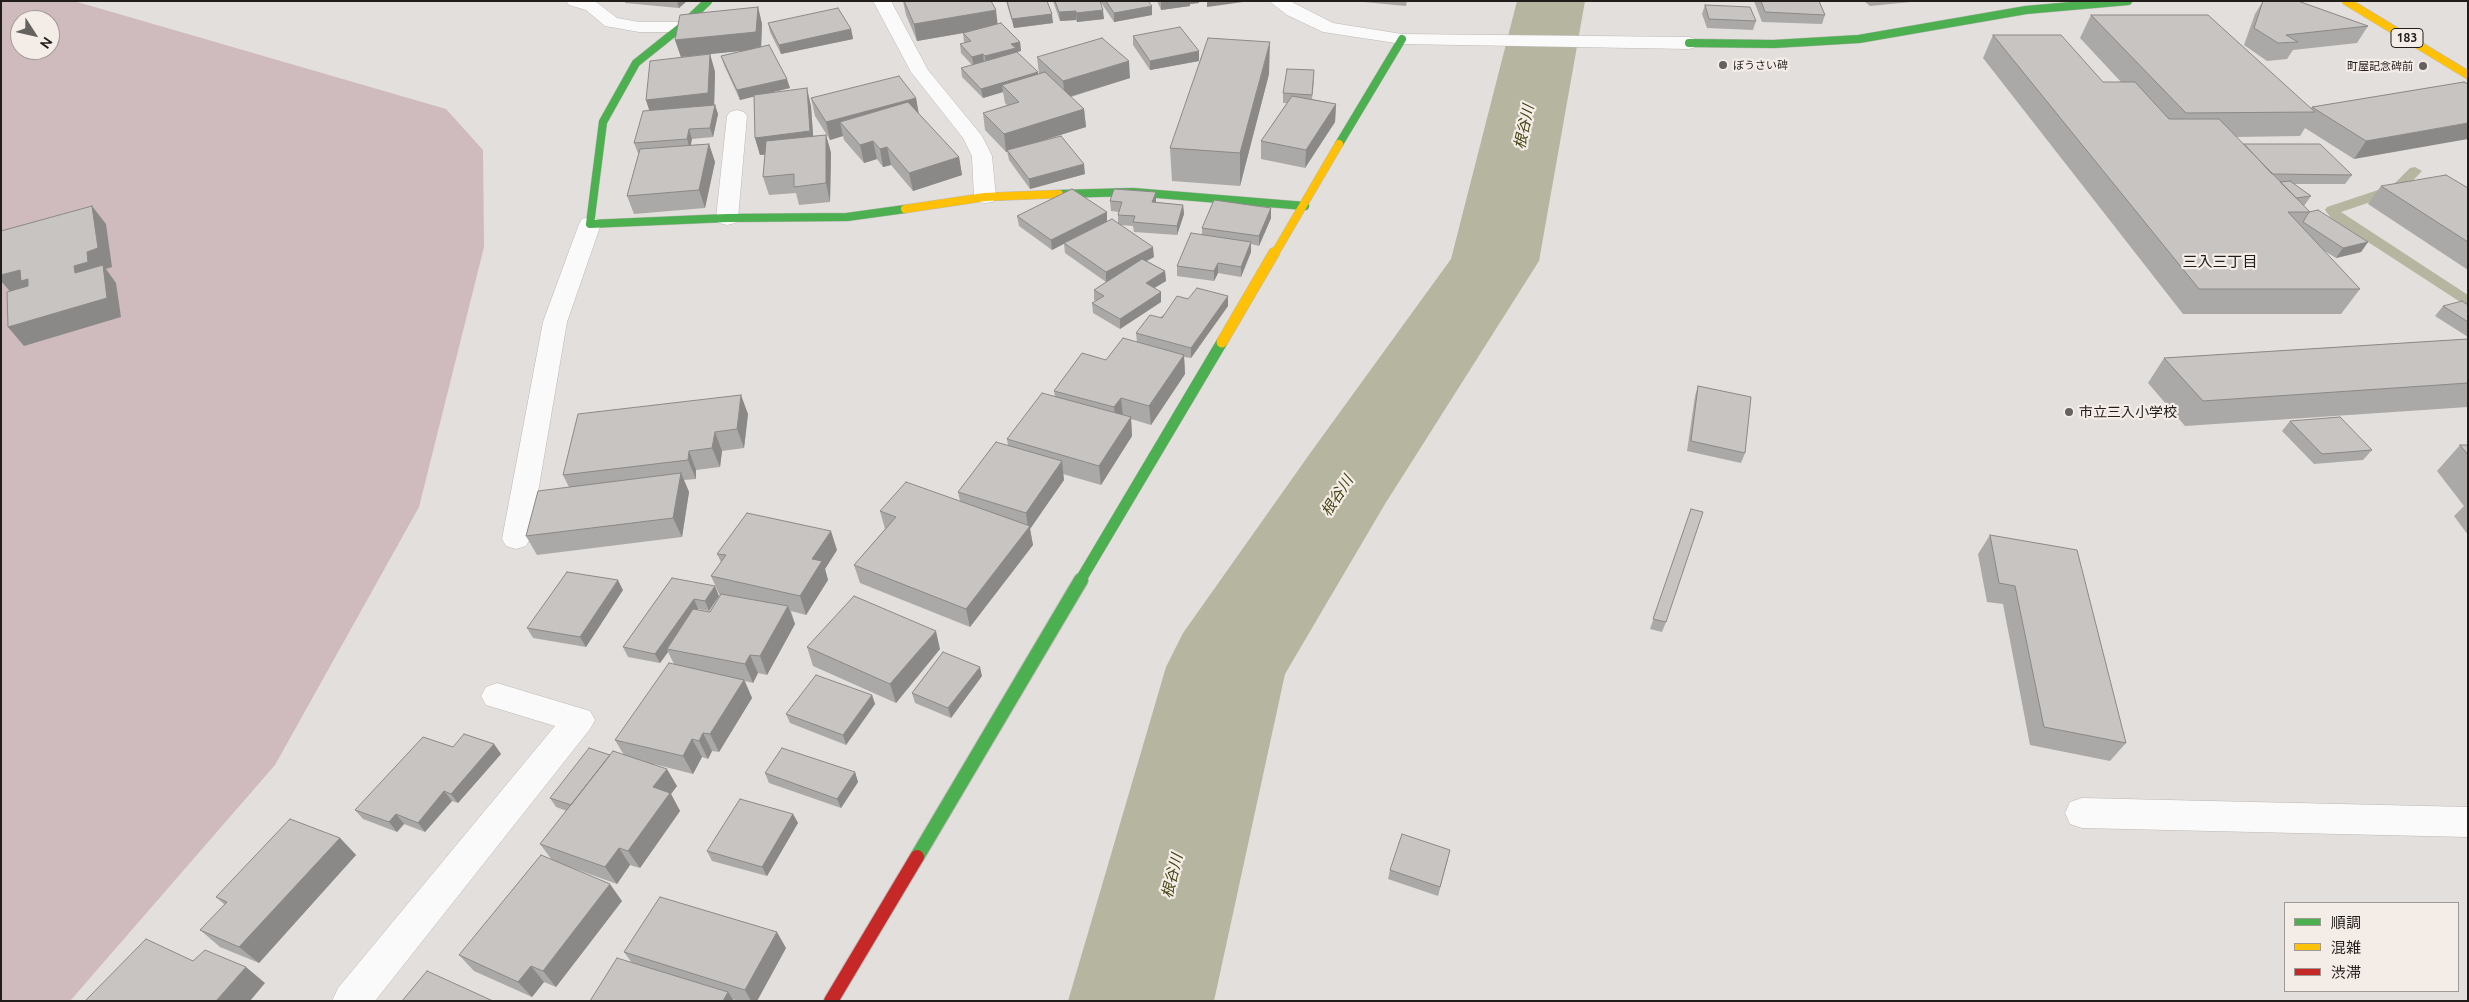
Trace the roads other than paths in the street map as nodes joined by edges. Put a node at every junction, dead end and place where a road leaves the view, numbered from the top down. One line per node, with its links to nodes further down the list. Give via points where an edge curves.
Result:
1 (708, 1): 7 (main road)
2 (882, 1): 12 (street, via 920,72 972,136 982,156)
3 (1278, 1): 8 (street, via 1329,28)
4 (2128, 1): 9 (main road, via 2026,10 1859,39)
5 (2346, 1): 10 (main road, 183)
6 (589, 3): 7 (street, via 611,22 638,27)
7 (681, 27): 15 (main road, via 636,64 603,122)
8 (1402, 39): 9 (street); 13 (main road)
9 (1689, 44)
10 (2468, 75)
11 (737, 116): 14 (street)
12 (985, 197): 13 (main road, via 1133,192); 14 (main road, via 847,216)
13 (1305, 206): 21 (main road)
14 (727, 218): 15 (main road)
15 (590, 224): 16 (street, via 555,322)
16 (516, 539)
17 (497, 696): 20 (street, via 579,720)
18 (2082, 813): 19 (street)
19 (2468, 822)
20 (351, 1001)
21 (831, 1001)

